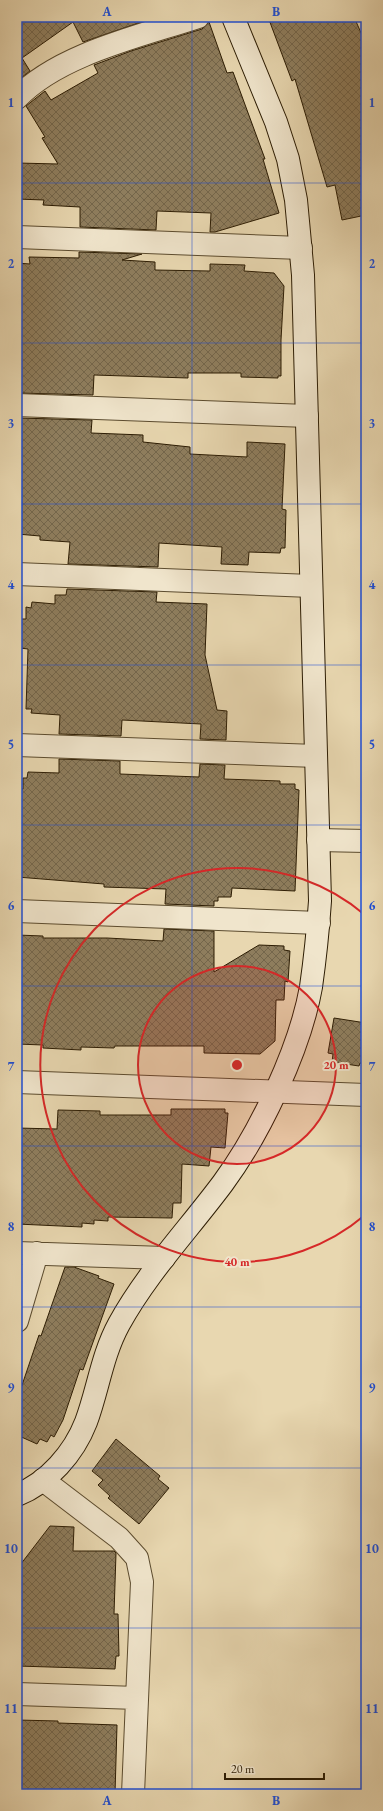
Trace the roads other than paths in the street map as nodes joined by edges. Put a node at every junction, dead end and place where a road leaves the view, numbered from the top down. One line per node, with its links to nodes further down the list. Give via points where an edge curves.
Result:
1 (198, 17): 3 (street, via 98,49 62,65)
2 (233, 17): 5 (street, via 276,122 288,159)
3 (17, 98)
4 (17, 237): 5 (street)
5 (301, 248): 7 (street)
6 (17, 405): 7 (street)
7 (307, 416): 9 (street)
8 (17, 574): 9 (street)
9 (311, 586): 11 (street)
10 (17, 745): 11 (street)
11 (316, 756): 12 (street)
12 (318, 840): 13 (street); 15 (street)
13 (366, 841)
14 (17, 911): 15 (street)
15 (318, 923): 17 (street, via 310,988 288,1062)
16 (17, 1082): 17 (street)
17 (275, 1092): 18 (street); 20 (street, via 242,1155)
18 (366, 1095)
19 (27, 1253): 20 (street); 21 (street)
20 (164, 1258): 22 (street, via 134,1298 118,1326 106,1355 86,1423 70,1451)
21 (17, 1321)
22 (43, 1480): 23 (street); 25 (street, via 119,1538 137,1558 142,1582)
23 (17, 1496)
24 (17, 1694): 25 (street)
25 (137, 1698): 26 (street)
26 (133, 1794)

